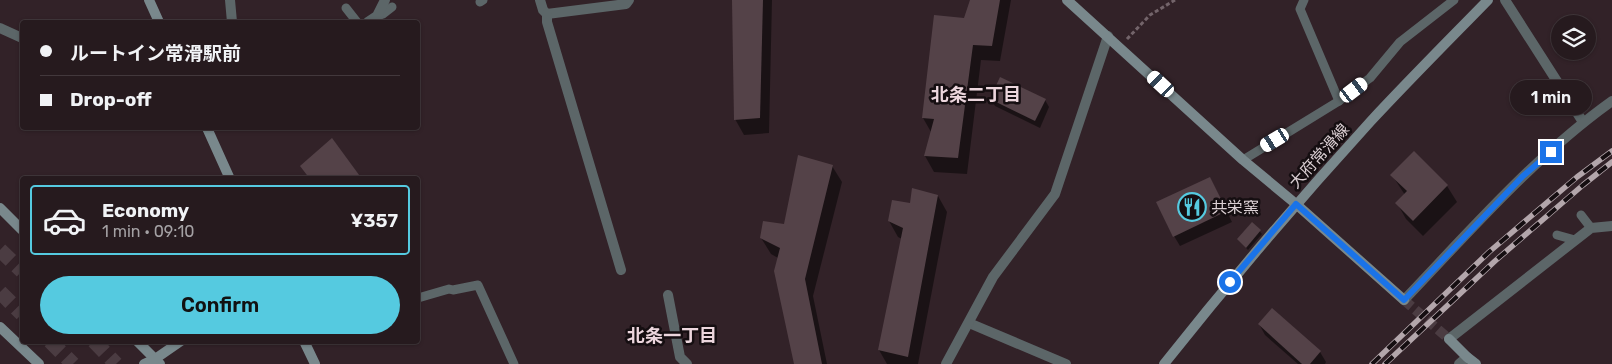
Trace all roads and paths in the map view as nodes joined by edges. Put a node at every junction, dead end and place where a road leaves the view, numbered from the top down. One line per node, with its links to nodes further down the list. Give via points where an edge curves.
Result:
1 (149, 0): 14 (street)
2 (230, 0): 15 (street)
3 (540, 0): 13 (street)
4 (629, 0): 13 (street, via 626,4)
5 (1067, 0): 19 (street)
6 (1175, 0): 21 (path, via 1150,15)
7 (1304, 0): 22 (lane, via 1300,9)
8 (1454, 0): 22 (lane, via 1400,42 1370,78)
9 (1488, 0): 28 (street, 大府常滑線)
10 (1505, 0): 24 (street)
11 (389, 3): 17 (street)
12 (346, 8): 16 (lane)
13 (547, 14): 36 (street)
14 (158, 20)
15 (232, 20)
16 (355, 20)
17 (371, 20)
18 (0, 28): 20 (street)
19 (1108, 36): 21 (street); 39 (street, via 1055,194 993,277)
20 (20, 37)
21 (1120, 47): 26 (street)
22 (1340, 101): 26 (lane)
23 (1612, 101): 24 (street)
24 (1583, 122): 28 (street, via 1523,176 1404,300)
25 (208, 130): 27 (street)
26 (1243, 160): 28 (street)
27 (229, 176)
28 (1296, 204): 53 (street, 大府常滑線)
29 (0, 208): 32 (street)
30 (1581, 216): 33 (lane)
31 (1612, 226): 33 (street)
32 (20, 228)
33 (1591, 228): 35 (street)
34 (1556, 235): 35 (lane)
35 (1575, 240): 44 (street, via 1449,339)
36 (621, 270)
37 (668, 295): 50 (street, via 680,356)
38 (420, 297): 49 (lane, via 478,285)
39 (968, 323): 51 (street); 52 (street)
40 (0, 327): 46 (street)
41 (140, 344): 45 (street)
42 (178, 344): 45 (street)
43 (305, 344): 48 (street)
44 (1463, 361): 54 (street)
45 (158, 362): 47 (street)
46 (38, 364)
47 (144, 364)
48 (315, 364)
49 (514, 364)
50 (686, 364)
51 (946, 364)
52 (1066, 364)
53 (1164, 364)
54 (1476, 364)

